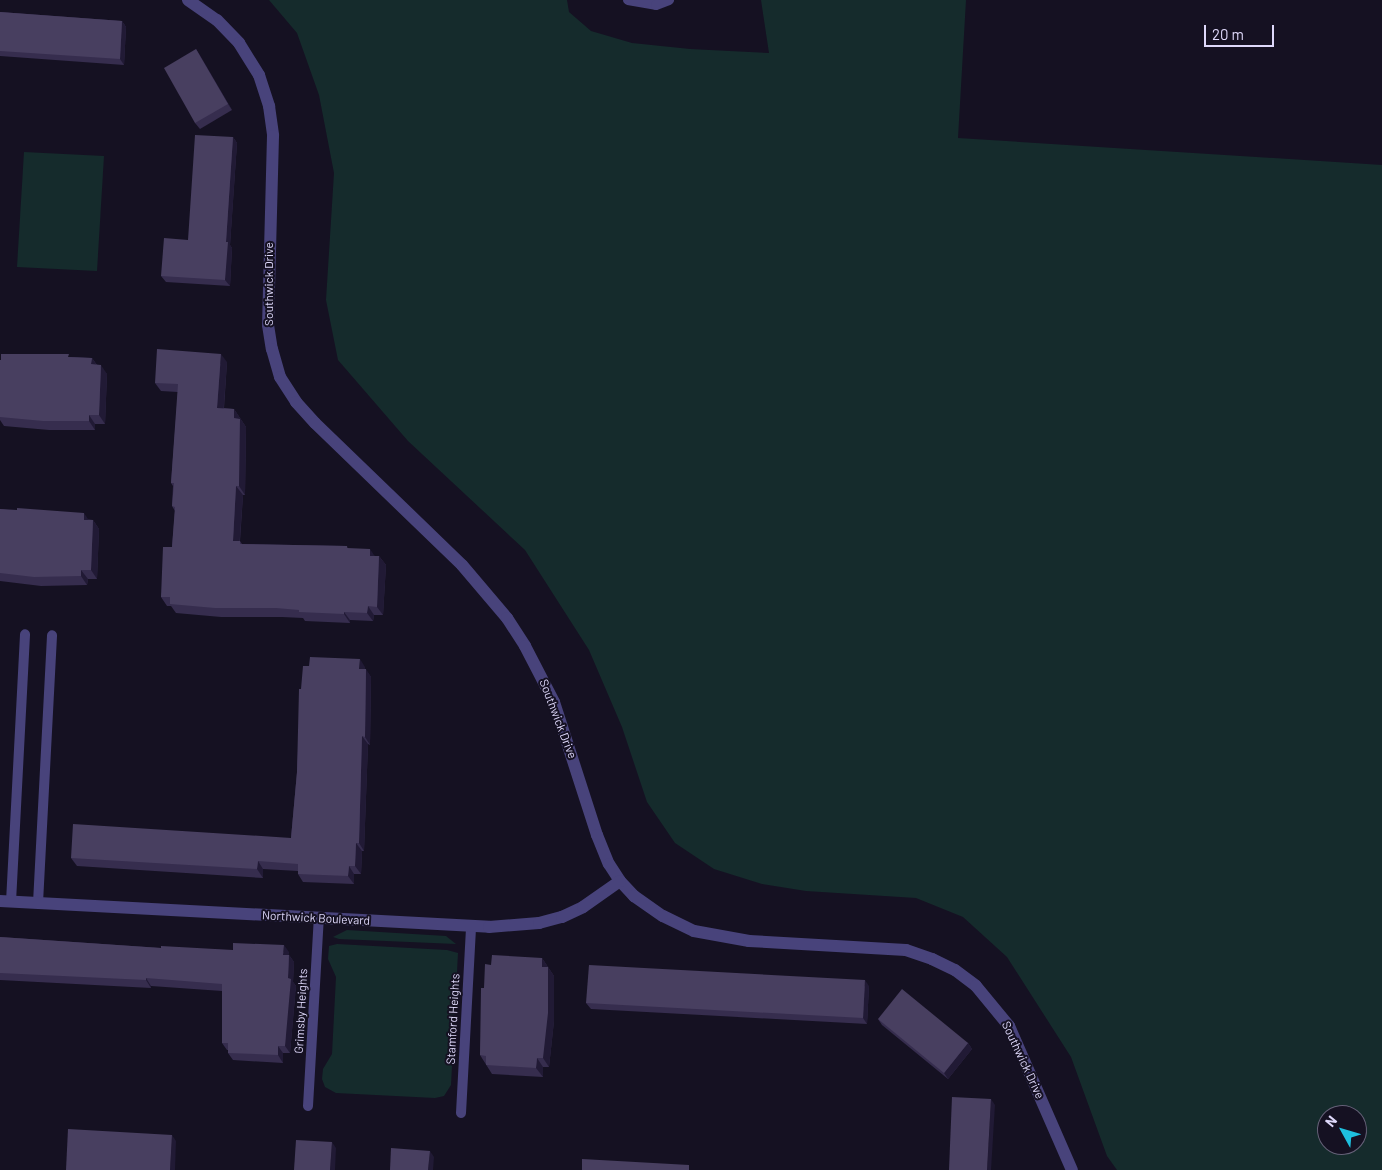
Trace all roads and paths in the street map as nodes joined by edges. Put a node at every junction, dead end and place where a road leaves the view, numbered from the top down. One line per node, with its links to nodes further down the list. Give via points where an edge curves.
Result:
1 (188, 0): 6 (street, Southwick Drive, via 217,20 239,43 258,75 269,106 273,136 268,317 272,349 280,375 296,402 315,423 462,566 506,618 533,659 554,702 597,835)
2 (628, 0): 3 (lane, via 656,5)
3 (669, 0)
4 (25, 634): 7 (lane, via 16,798)
5 (52, 635): 8 (lane)
6 (620, 881): 10 (street, Northwick Boulevard, via 562,917 527,925); 13 (street, Southwick Drive, via 634,896 656,911 694,931 749,941 906,950 955,970 976,986 1009,1026)
7 (6, 901): 8 (street, Northwick Boulevard)
8 (38, 903): 9 (street, Northwick Boulevard)
9 (319, 918): 10 (street, Northwick Boulevard); 11 (lane, Grimsby Heights)
10 (471, 926): 12 (lane, Stamford Heights)
11 (308, 1106)
12 (461, 1113)
13 (1072, 1170)

